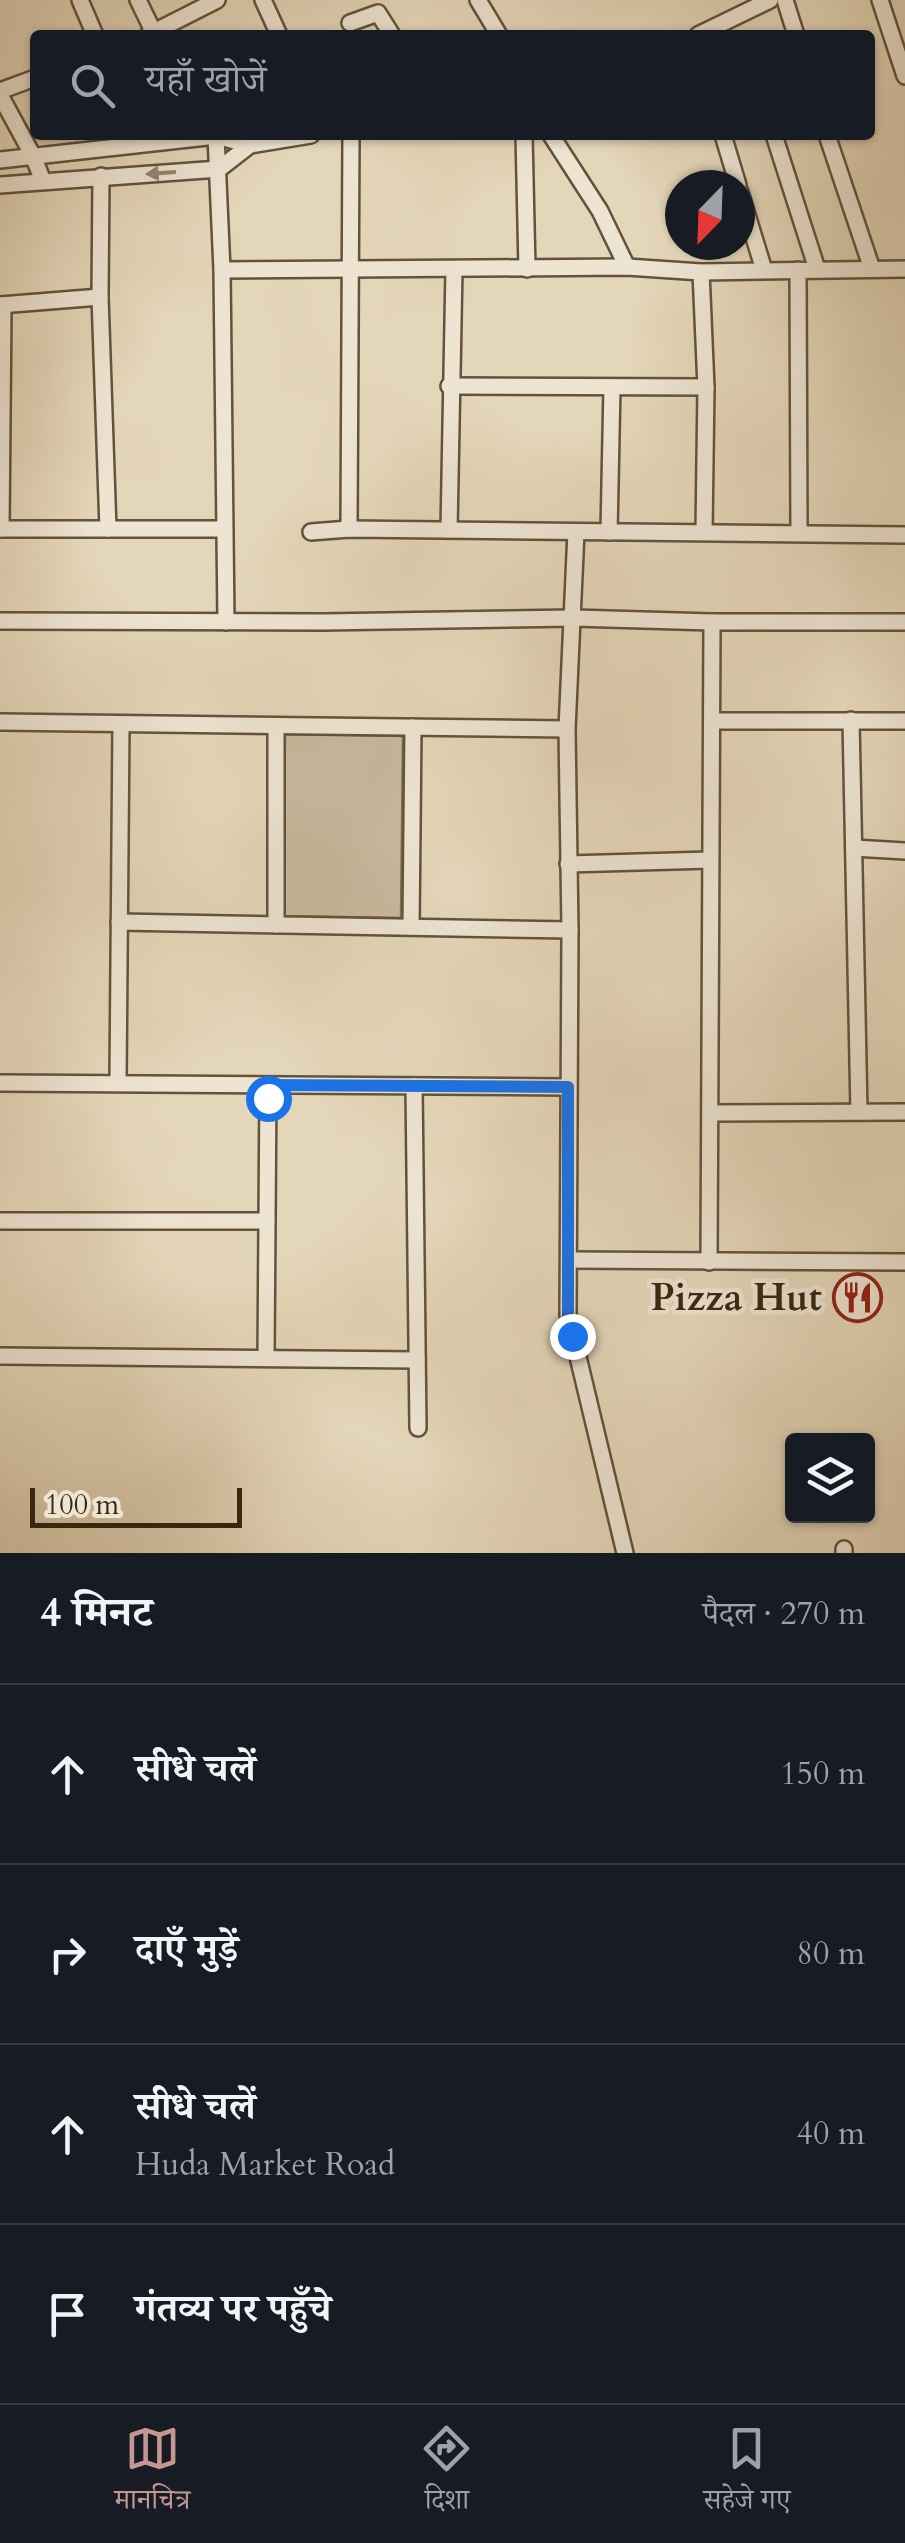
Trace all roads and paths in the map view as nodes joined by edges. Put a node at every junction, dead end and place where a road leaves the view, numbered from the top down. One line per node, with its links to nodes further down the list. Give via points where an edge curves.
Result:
1 (80, 0): 11 (street)
2 (138, 0): 12 (street)
3 (217, 0): 13 (street)
4 (263, 0): 14 (street)
5 (478, 0): 16 (street)
6 (770, 0): 9 (street)
7 (786, 0): 19 (street)
8 (880, 0): 20 (street)
9 (736, 16): 17 (street); 18 (street)
10 (350, 23): 15 (street, via 376,13)
11 (93, 30)
12 (149, 30)
13 (159, 30)
14 (277, 30)
15 (389, 30)
16 (496, 30)
17 (708, 30)
18 (740, 30)
19 (795, 30)
20 (905, 76)
21 (30, 80): 22 (street)
22 (0, 93): 34 (street)
23 (179, 140): 34 (street)
24 (216, 140): 36 (street)
25 (231, 140): 33 (street)
26 (280, 140): 33 (street)
27 (351, 140): 42 (street)
28 (524, 140): 45 (street)
29 (554, 140): 43 (street)
30 (724, 140): 37 (street)
31 (776, 140): 46 (street)
32 (829, 140): 47 (street)
33 (250, 145): 36 (street)
34 (33, 156): 35 (street); 39 (street)
35 (0, 160)
36 (220, 169): 38 (street, one-way to 38); 48 (street)
37 (733, 170)
38 (100, 176): 39 (street); 53 (street)
39 (42, 182): 40 (street)
40 (0, 186)
41 (755, 240): 49 (street)
42 (351, 267): 44 (street); 48 (street); 61 (street)
43 (628, 267): 45 (street); 52 (street)
44 (454, 269): 45 (street); 55 (street)
45 (527, 269)
46 (817, 269): 47 (street); 50 (street)
47 (872, 269): 51 (street)
48 (222, 270): 60 (street)
49 (764, 270): 50 (street); 52 (street)
50 (798, 270): 67 (street)
51 (905, 270)
52 (701, 272): 57 (street)
53 (100, 297): 54 (street); 59 (street)
54 (2, 305): 58 (street)
55 (449, 386): 56 (street); 62 (street)
56 (612, 387): 57 (street); 65 (street)
57 (706, 387): 66 (street)
58 (0, 528): 59 (street)
59 (108, 529): 60 (street)
60 (224, 529): 71 (street)
61 (350, 530): 62 (street); 63 (street)
62 (449, 530): 64 (street)
63 (311, 532)
64 (576, 532): 65 (street); 69 (street)
65 (608, 532): 66 (street)
66 (704, 532): 67 (street)
67 (799, 532): 68 (street)
68 (905, 535)
69 (574, 618): 71 (street); 72 (street); 81 (street)
70 (0, 621): 71 (street)
71 (226, 622)
72 (712, 622): 73 (street); 75 (street)
73 (905, 622)
74 (851, 720): 75 (street); 76 (street); 82 (street)
75 (712, 721): 84 (street)
76 (905, 721)
77 (0, 722): 78 (street)
78 (122, 724): 79 (street); 86 (street)
79 (276, 726): 80 (street); 87 (street)
80 (412, 728): 81 (street); 88 (street)
81 (567, 729): 85 (street)
82 (854, 848): 83 (street); 95 (street)
83 (905, 851)
84 (710, 860): 85 (street); 97 (street)
85 (568, 864): 89 (street)
86 (120, 922): 87 (street); 90 (street)
87 (276, 925): 88 (street)
88 (411, 927): 89 (street)
89 (570, 930): 94 (street)
90 (118, 1082): 91 (street); 92 (street)
91 (0, 1083)
92 (268, 1085): 93 (street); 99 (street)
93 (414, 1086): 94 (street); 105 (street)
94 (568, 1087): 100 (street)
95 (859, 1112): 96 (street); 97 (street)
96 (905, 1112)
97 (710, 1113): 101 (street)
98 (0, 1221): 99 (street)
99 (267, 1221): 104 (street)
100 (570, 1260): 101 (street); 107 (street, via 568,1315)
101 (708, 1262): 102 (street)
102 (905, 1262)
103 (0, 1356): 104 (street)
104 (266, 1358): 105 (street)
105 (418, 1360): 106 (street)
106 (418, 1428)
107 (625, 1553)

